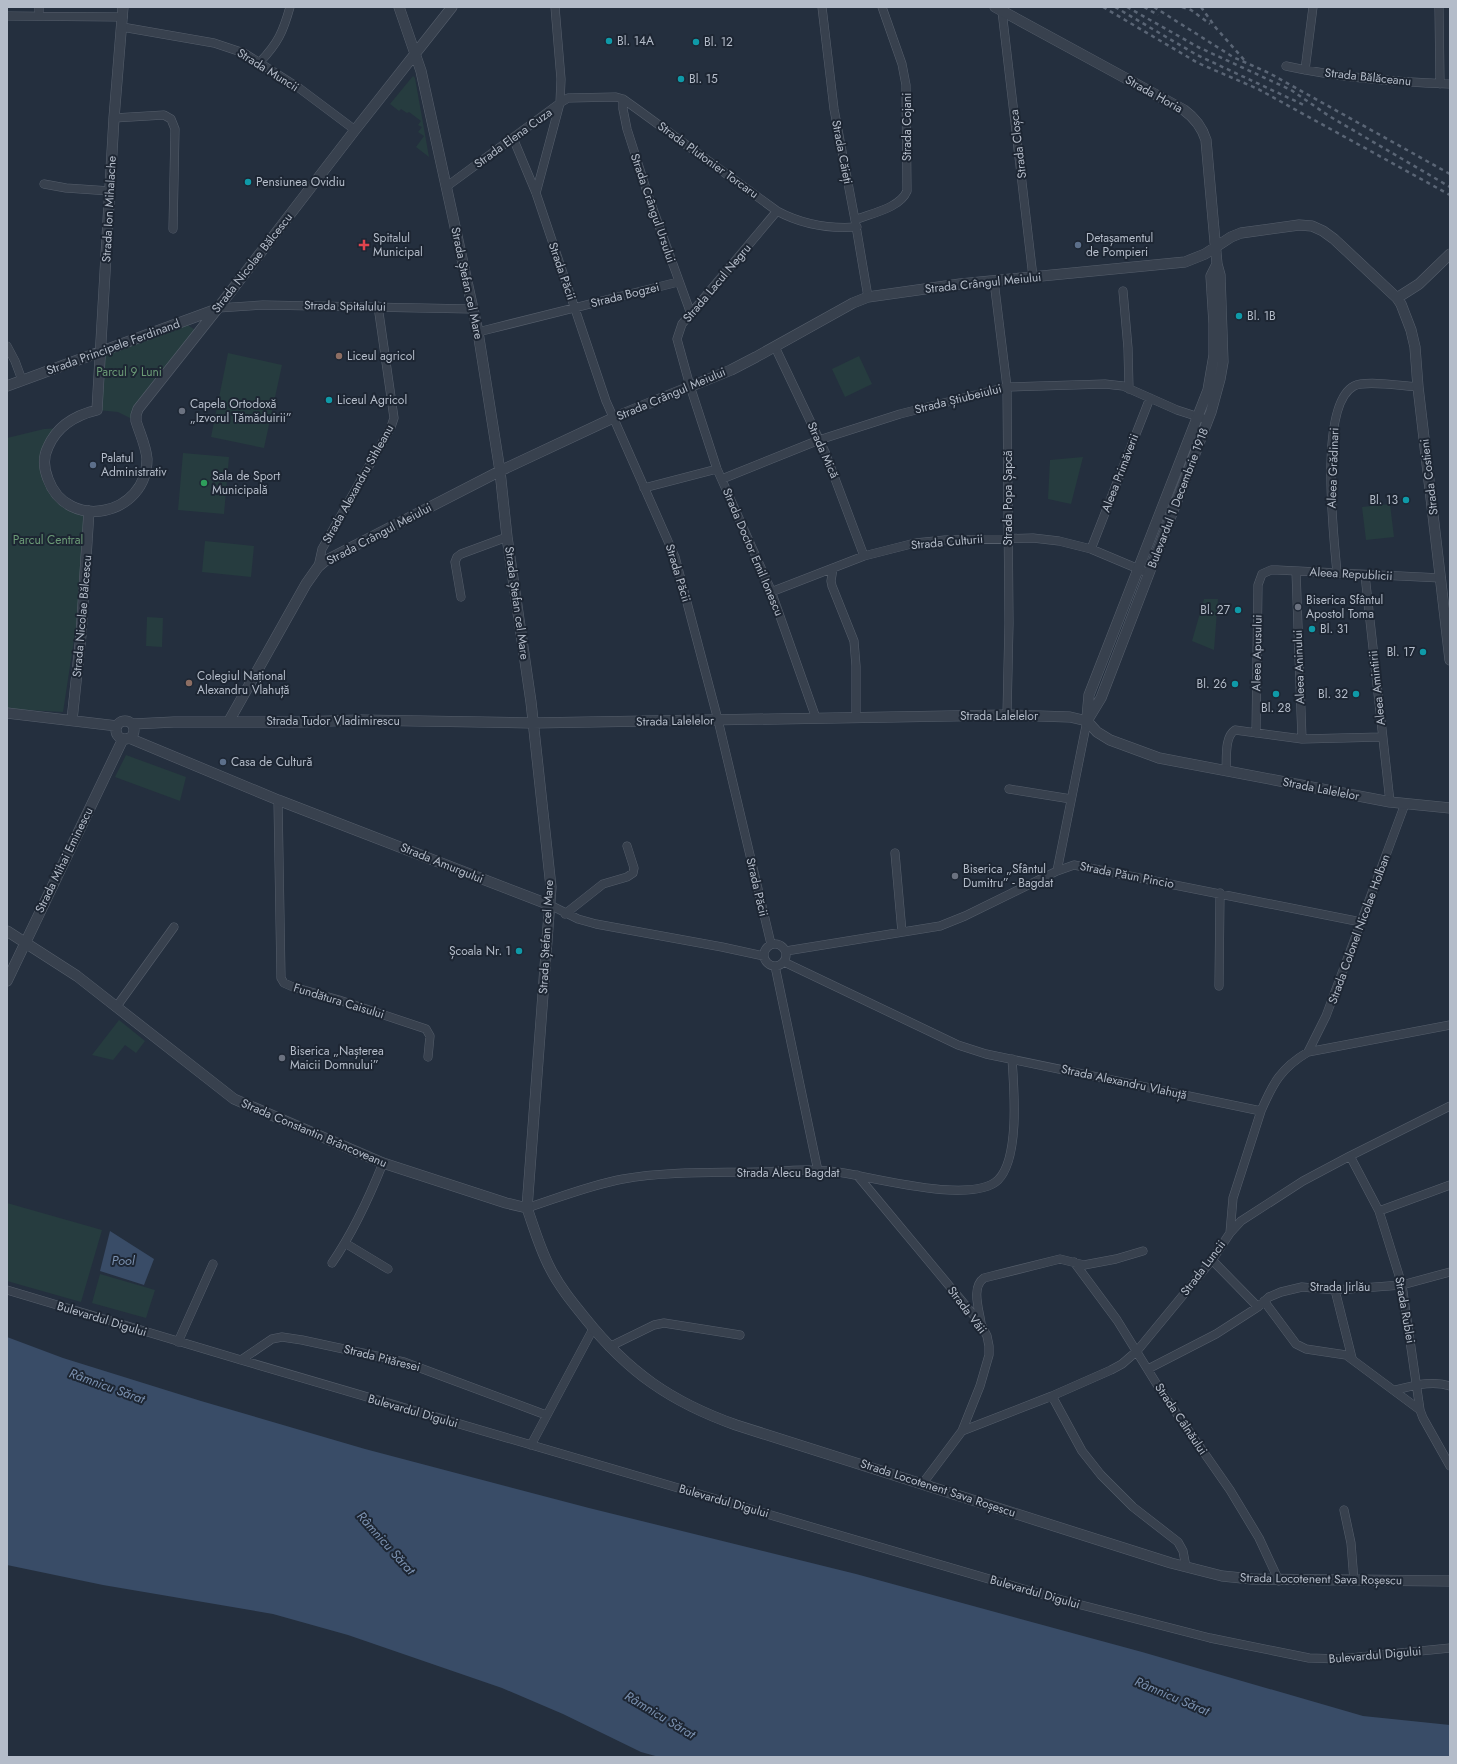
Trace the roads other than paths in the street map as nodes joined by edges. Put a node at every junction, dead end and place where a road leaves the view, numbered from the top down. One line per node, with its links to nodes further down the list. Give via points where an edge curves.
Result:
1 (39, 7): 12 (street)
2 (290, 7): 15 (street, via 280,37)
3 (399, 7): 14 (street, Strada Ștefan cel Mare)
4 (452, 7): 14 (street, Strada Nicolae Bălcescu)
5 (555, 7): 21 (street, Strada Elena Cuza, via 561,79)
6 (822, 7): 30 (street, Strada Căieți, via 834,109)
7 (882, 7): 30 (street, Strada Cojani, via 902,64 906,85 907,191 894,205)
8 (1313, 7): 17 (street)
9 (1439, 7): 18 (street)
10 (999, 9): 32 (street, Strada Horia, via 1184,110 1195,120 1206,140); 34 (street, Strada Cloșca)
11 (7, 16): 12 (street, Strada Muncii)
12 (39, 16): 13 (street, Strada Muncii)
13 (123, 17): 15 (street, Strada Muncii, via 228,46); 22 (street, Strada Ion Mihalache)
14 (416, 54): 23 (street, Strada Nicolae Bălcescu); 26 (street, Strada Ștefan cel Mare)
15 (260, 62): 23 (street, Strada Muncii)
16 (1286, 66): 17 (street, Strada Bălăceanu)
17 (1305, 70): 18 (street, Strada Bălăceanu, via 1381,80)
18 (1440, 84): 19 (street, Strada Bălăceanu)
19 (1450, 84)
20 (623, 99): 21 (street, via 582,97 568,98); 29 (street, Strada Plutonier Torcaru); 36 (street, Strada Crângul Ursului, via 627,129)
21 (560, 103): 24 (street, Strada Elena Cuza); 28 (street)
22 (114, 118): 27 (street, Strada Ion Mihalache); 31 (street, via 164,115 171,119 175,129)
23 (355, 130): 41 (street, Strada Nicolae Bălcescu)
24 (513, 138): 26 (street, Strada Elena Cuza); 28 (street, Strada Păcii)
25 (44, 184): 27 (street)
26 (446, 187): 42 (street, Strada Ștefan cel Mare)
27 (110, 191): 48 (street, Strada Ion Mihalache)
28 (536, 193): 43 (street, Strada Păcii)
29 (777, 211): 30 (street, Strada Plutonier Torcaru, via 814,226); 44 (street, Strada Lacul Negru)
30 (856, 223): 38 (street, Strada Căieți)
31 (173, 229)
32 (1215, 248): 34 (street, Strada Crângul Meiului, via 1185,262); 39 (street, Strada Crângul Meiului, via 1241,233 1299,224 1312,226 1334,239); 58 (street, Bulevardul 1 Decembrie 1918, via 1217,264 1211,276 1214,355)
33 (1450, 254): 39 (street, via 1419,284)
34 (1034, 277): 35 (street, Strada Crângul Meiului)
35 (994, 281): 38 (street, Strada Crângul Meiului); 52 (street, Strada Popa Șapcă)
36 (678, 282): 43 (street, Strada Bogzei); 44 (street, Strada Crângul Ursului)
37 (1123, 291): 54 (street)
38 (868, 297): 47 (street, Strada Crângul Meiului)
39 (1397, 298): 53 (street, Strada Costieni, via 1406,316 1415,347)
40 (378, 306): 41 (street, Strada Spitalului, via 263,305); 42 (street, Strada Spitalului); 69 (street, Strada Alexandru Sihleanu, via 394,418 322,549)
41 (218, 308): 48 (street, Strada Principele Ferdinand); 64 (street, Strada Nicolae Bălcescu, via 138,409 136,421 147,458 145,474 138,488 121,505 106,511)
42 (473, 308): 45 (street, Strada Ștefan cel Mare)
43 (575, 308): 45 (street, Strada Bogzei); 57 (street, Strada Păcii)
44 (691, 314): 51 (street, Strada Lacul Negru, via 682,324 678,339)
45 (478, 332): 61 (street, Strada Ștefan cel Mare)
46 (7, 346): 49 (street, via 16,361)
47 (775, 347): 51 (street, Strada Crângul Meiului, via 730,370); 59 (street, Strada Mică)
48 (101, 350): 49 (street, Strada Principele Ferdinand); 56 (street, Strada Ion Mihalache)
49 (22, 380): 50 (street, Strada Principele Ferdinand)
50 (7, 386)
51 (690, 386): 57 (street, Strada Crângul Meiului); 60 (street, Strada Doctor Emil Ionescu)
52 (1007, 387): 54 (street, Strada Știubeiului, via 1105,384); 59 (street, Strada Știubeiului, via 900,414); 66 (street, Strada Popa Șapcă)
53 (1418, 387): 73 (street, Aleea Grădinari, via 1357,385 1347,392 1339,408 1334,422 1331,496); 76 (street, Strada Costieni)
54 (1129, 389): 55 (street, Strada Știubeiului)
55 (1150, 398): 58 (street, Strada Știubeiului); 67 (street, Aleea Primăverii)
56 (97, 410): 64 (street, Strada Nicolae Bălcescu, via 66,423 50,442 45,458 46,474 56,493 72,506)
57 (613, 418): 61 (street, Strada Crângul Meiului); 63 (street, Strada Păcii)
58 (1203, 418): 72 (street, Bulevardul 1 Decembrie 1918)
59 (819, 440): 62 (street, Strada Știubeiului); 68 (street, Strada Mică)
60 (717, 468): 62 (street, Strada Doctor Emil Ionescu); 63 (street)
61 (500, 471): 65 (street, Strada Ștefan cel Mare); 69 (street, Strada Crângul Meiului)
62 (722, 479): 77 (street, Strada Doctor Emil Ionescu)
63 (644, 488): 85 (street, Strada Păcii, via 675,557)
64 (89, 511): 84 (street, Strada Nicolae Bălcescu)
65 (508, 537): 78 (street, via 457,557 455,562); 88 (street, Strada Ștefan cel Mare)
66 (1008, 539): 67 (street, Strada Culturii, via 1059,541); 68 (street, Strada Culturii, via 931,541); 81 (street, Strada Popa Șapcă)
67 (1091, 549): 72 (street, Strada Culturii)
68 (864, 556): 70 (street, Strada Culturii)
69 (318, 566): 86 (street, Strada Crângul Meiului)
70 (833, 568): 77 (street, Strada Culturii); 82 (street, via 832,586 851,632 856,652)
71 (1296, 571): 73 (street, Aleea Republicii); 74 (street, Aleea Republicii, via 1271,570); 94 (street, Aleea Aninului)
72 (1143, 572): 87 (street, Bulevardul 1 Decembrie 1918, via 1090,695)
73 (1337, 573): 75 (street, Aleea Republicii)
74 (1262, 574): 91 (street, Aleea Apusului, via 1258,585)
75 (1365, 574): 76 (street, Aleea Republicii); 92 (street, Aleea Amintirii)
76 (1441, 578): 79 (street, Strada Costieni)
77 (771, 592): 83 (street, Strada Doctor Emil Ionescu)
78 (461, 597)
79 (1450, 660)
80 (7, 713): 84 (street, Strada Tudor Vladimirescu)
81 (1007, 716): 82 (street, Strada Lalelelor); 87 (street, Strada Lalelelor, via 1070,717)
82 (856, 717): 83 (street, Strada Lalelelor)
83 (816, 718): 85 (street, Strada Lalelelor)
84 (72, 720): 90 (street, Strada Tudor Vladimirescu)
85 (718, 720): 88 (street, Strada Lalelelor); 113 (street, Strada Păcii)
86 (228, 721): 88 (street, Strada Tudor Vladimirescu); 89 (street, Strada Tudor Vladimirescu)
87 (1087, 721): 95 (street, Strada Lalelelor, via 1110,740 1141,752); 97 (street, Bulevardul 1 Decembrie 1918)
88 (532, 723): 106 (street, Strada Ștefan cel Mare, via 551,887)
89 (133, 724): 90 (street, Strada Tudor Vladimirescu, via 125,720); 93 (street, via 134,732)
90 (117, 726): 93 (street, via 117,733)
91 (1256, 732): 94 (street); 95 (street, via 1232,732 1228,742)
92 (1382, 737): 94 (street); 99 (street, Aleea Amintirii)
93 (126, 739): 98 (street, Strada Amurgului); 112 (street, Strada Mihai Eminescu)
94 (1302, 739)
95 (1226, 771): 99 (street, Strada Lalelelor)
96 (1009, 789): 97 (street)
97 (1071, 798): 104 (street, Bulevardul 1 Decembrie 1918)
98 (278, 800): 106 (street, Strada Amurgului); 123 (street, Fundătura Caisului, via 281,978 293,987 426,1030 430,1036)
99 (1390, 802): 100 (street, Strada Lalelelor)
100 (1405, 804): 101 (street, Strada Lalelelor); 108 (street, Strada Colonel Nicolae Holban)
101 (1450, 808)
102 (627, 846): 107 (street, via 634,873 603,884)
103 (895, 853): 111 (street)
104 (1057, 871): 105 (street, Strada Păun Pincio, via 1078,865); 111 (street, Strada Păun Pincio, via 966,916 940,926)
105 (1220, 893): 108 (street, Strada Păun Pincio); 119 (street)
106 (550, 905): 107 (street, Strada Amurgului); 132 (street, Strada Ștefan cel Mare)
107 (565, 914): 115 (street, Strada Amurgului, via 596,924)
108 (1361, 922): 122 (street, Strada Colonel Nicolae Holban, via 1326,1016)
109 (174, 927): 120 (street)
110 (7, 931): 112 (street, Strada Constantin Brâncoveanu)
111 (902, 932): 114 (street, Strada Păun Pincio)
112 (25, 942): 118 (street, Strada Mihai Eminescu); 120 (street, Strada Constantin Brâncoveanu)
113 (771, 944): 114 (street, via 779,944); 115 (street, via 765,949)
114 (786, 951): 116 (street)
115 (764, 956): 117 (street, via 767,964)
116 (784, 962): 117 (street); 124 (street, Strada Alexandru Vlahuță, via 958,1044 986,1054)
117 (775, 966): 129 (street)
118 (7, 981)
119 (1219, 986)
120 (117, 1006): 128 (street, Strada Constantin Brâncoveanu, via 234,1099)
121 (1450, 1025): 122 (street)
122 (1308, 1052): 126 (street, via 1283,1070 1273,1084)
123 (428, 1057)
124 (1012, 1059): 126 (street, Strada Alexandru Vlahuță); 130 (street, Strada Alecu Bagdat, via 1014,1129 1006,1166 997,1180 989,1186 943,1190)
125 (1450, 1106): 127 (street, Strada Luncii)
126 (1261, 1111): 134 (street, via 1233,1198)
127 (1350, 1156): 133 (street, Strada Rublei); 134 (street, Strada Luncii, via 1303,1181 1253,1213)
128 (383, 1163): 132 (street, Strada Constantin Brâncoveanu); 135 (street, via 366,1205)
129 (818, 1171): 130 (street, Strada Alecu Bagdat); 132 (street, Strada Alecu Bagdat, via 682,1173 628,1178)
130 (857, 1175): 148 (street, Strada Văii)
131 (1450, 1185): 133 (street)
132 (527, 1208): 149 (street, Strada Locotenent Sava Roșescu, via 550,1268)
133 (1379, 1211): 143 (street, Strada Rublei)
134 (1230, 1233): 137 (street, Strada Luncii)
135 (345, 1243): 139 (street); 141 (street)
136 (1143, 1251): 138 (street, via 1084,1265)
137 (1212, 1260): 147 (street); 153 (street, Strada Luncii)
138 (1074, 1262): 148 (street, via 1060,1259 984,1278 977,1290); 153 (street, Strada Câlnăului)
139 (332, 1263)
140 (213, 1264): 151 (street)
141 (388, 1269)
142 (1450, 1272): 143 (street, Strada Jirlău)
143 (1402, 1285): 145 (street, Strada Jirlău); 157 (street, Strada Rublei)
144 (7, 1290): 151 (street, Bulevardul Digului)
145 (1335, 1290): 146 (street, Strada Jirlău, via 1314,1287 1290,1289); 154 (street)
146 (1264, 1300): 147 (street, Strada Jirlău); 154 (street, via 1296,1344 1306,1349)
147 (1258, 1307): 156 (street, Strada Jirlău, via 1216,1334)
148 (981, 1324): 163 (street, Strada Văii, via 987,1336 989,1355)
149 (593, 1329): 152 (street, Strada Locotenent Sava Roșescu); 162 (street)
150 (740, 1334): 152 (street, via 664,1323 654,1325)
151 (178, 1342): 155 (street, Bulevardul Digului)
152 (609, 1347): 166 (street, Strada Locotenent Sava Roșescu, via 649,1382 710,1416)
153 (1137, 1351): 156 (street, Strada Câlnăului); 160 (street, Strada Luncii, via 1111,1370)
154 (1352, 1358): 159 (street)
155 (240, 1360): 162 (street, Strada Pităresei, via 272,1339 282,1337 302,1340 404,1362); 164 (street, Bulevardul Digului)
156 (1148, 1368): 169 (street, Strada Câlnăului, via 1246,1516 1264,1547)
157 (1417, 1385): 158 (street, via 1437,1383); 159 (street); 161 (street, Strada Rublei)
158 (1450, 1386)
159 (1395, 1390): 161 (street)
160 (1052, 1396): 163 (street, Strada Luncii); 168 (street, via 1082,1451 1123,1498 1178,1542 1184,1551)
161 (1420, 1410): 165 (street, Strada Rublei, via 1422,1418)
162 (546, 1415): 164 (street)
163 (962, 1431): 166 (street, Strada Văii)
164 (531, 1445): 172 (street, Bulevardul Digului, via 1054,1598 1210,1638 1309,1658 1340,1659)
165 (1450, 1466)
166 (923, 1483): 168 (street, Strada Locotenent Sava Roșescu)
167 (1344, 1510): 170 (street, via 1351,1543)
168 (1186, 1567): 169 (street, Strada Locotenent Sava Roșescu, via 1222,1576)
169 (1279, 1581): 170 (street, Strada Locotenent Sava Roșescu)
170 (1354, 1581): 171 (street, Strada Locotenent Sava Roșescu)
171 (1450, 1581)
172 (1450, 1648)

